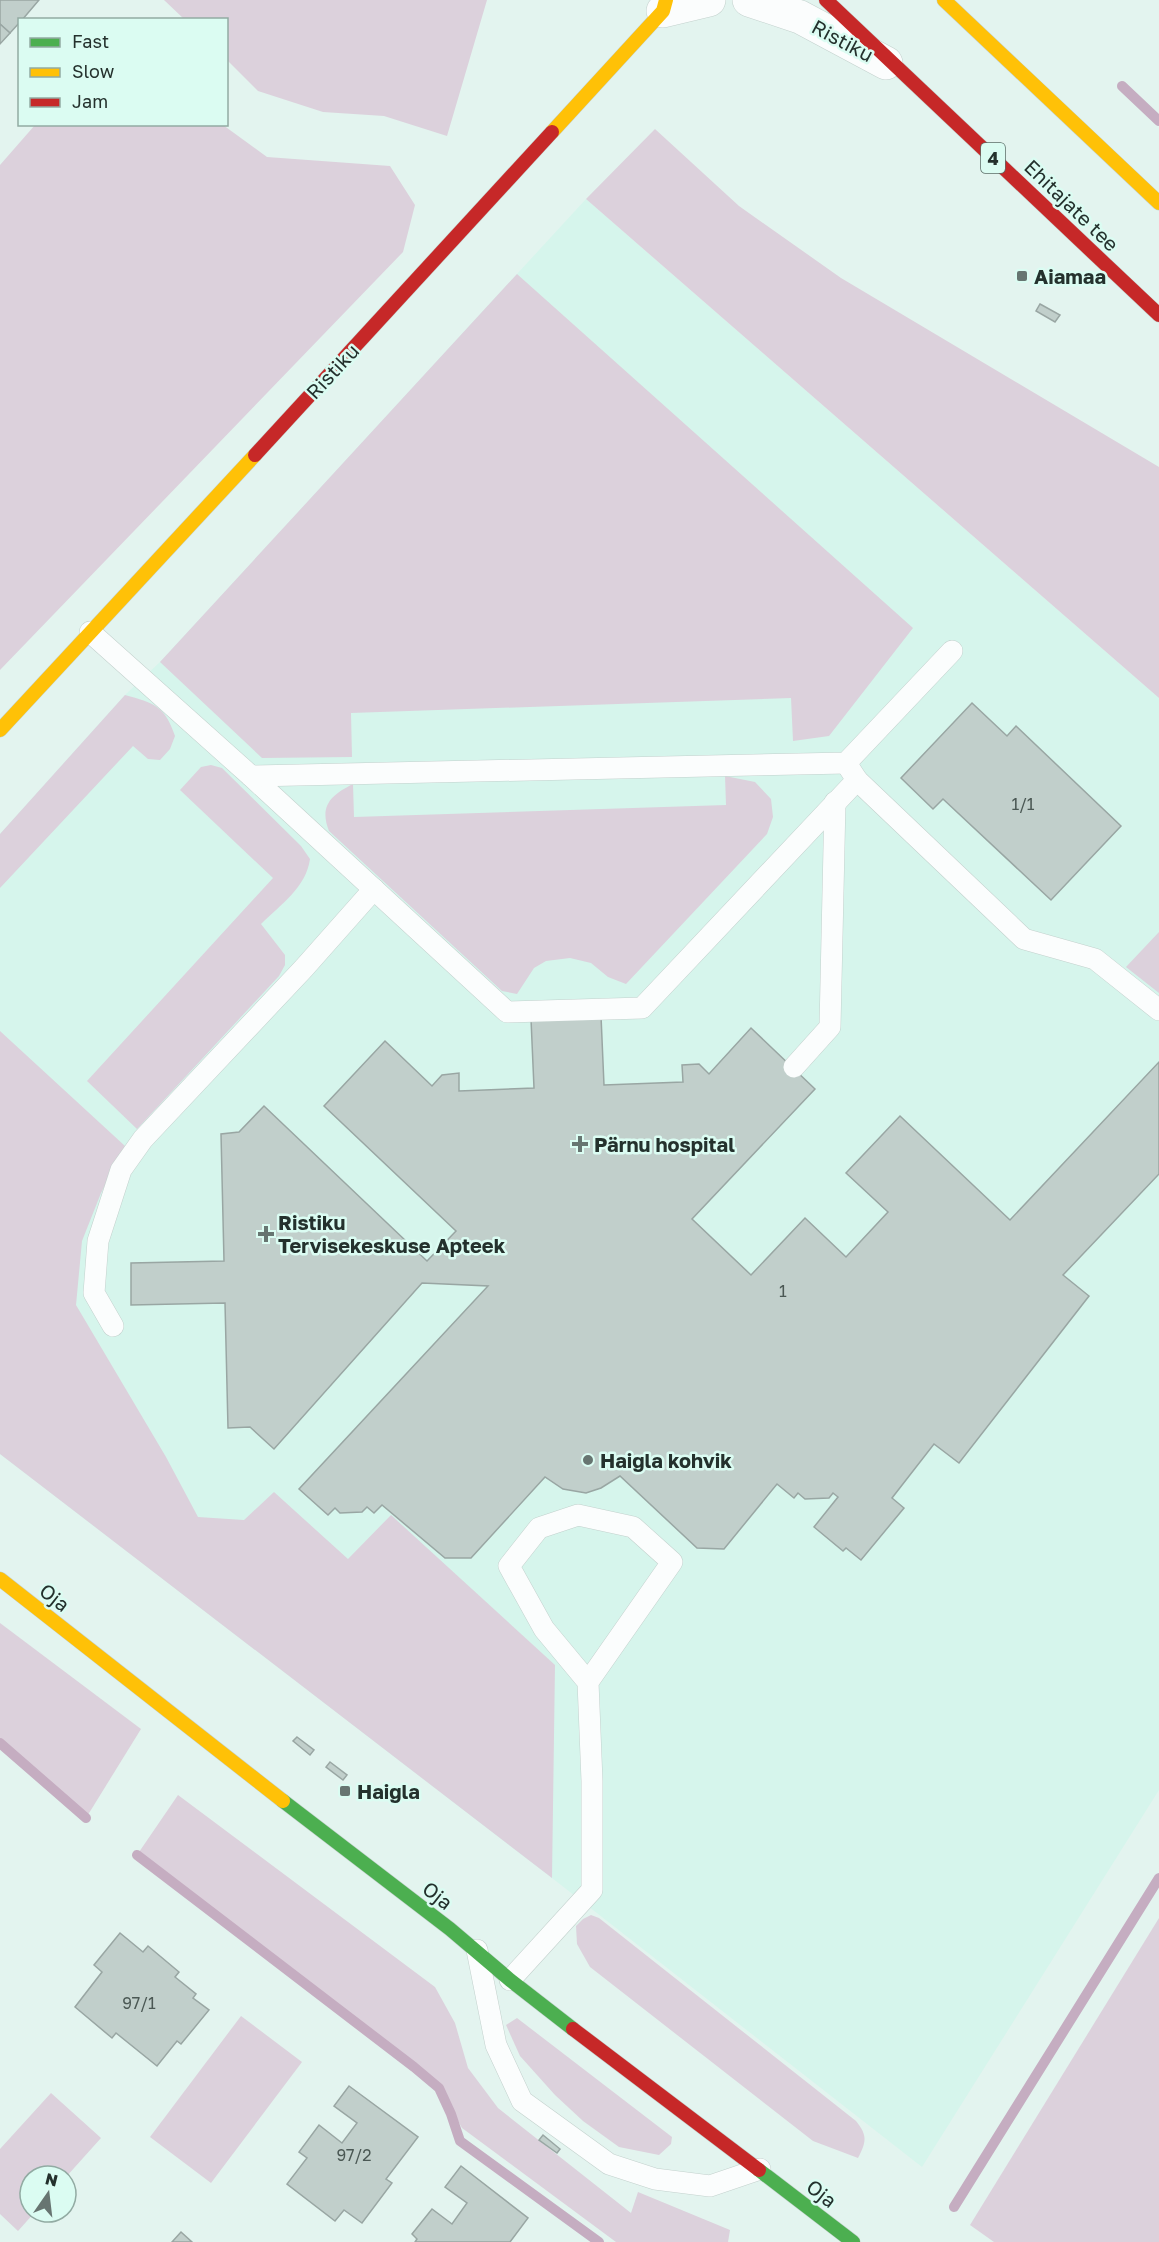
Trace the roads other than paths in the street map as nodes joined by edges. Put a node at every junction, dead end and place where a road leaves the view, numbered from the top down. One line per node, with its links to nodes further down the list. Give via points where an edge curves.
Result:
1 (710, 0): 5 (street, Ristiku)
2 (749, 0): 6 (street, Ristiku, via 800,17)
3 (826, 0): 6 (main road, Ehitajate tee / 4)
4 (944, 0): 7 (main road)
5 (665, 6): 9 (main road, Ristiku)
6 (903, 72): 8 (main road, Ehitajate tee / 4)
7 (1159, 203)
8 (1159, 315)
9 (90, 632): 11 (main road, Ristiku); 13 (lane)
10 (952, 651): 12 (lane)
11 (0, 730)
12 (851, 771): 13 (lane); 14 (lane); 16 (lane, via 1024,939 1095,959)
13 (252, 777): 15 (lane)
14 (835, 802): 15 (lane, via 642,1008 507,1012); 17 (lane, via 830,1027)
15 (374, 889): 18 (lane, via 143,1139 121,1170 98,1241 94,1293)
16 (1159, 1010)
17 (794, 1067)
18 (113, 1326)
19 (0, 1579): 21 (main road, Oja)
20 (588, 1682): 20 (lane, via 672,1562 633,1527 578,1515 539,1528 509,1566 544,1629); 22 (lane, via 592,1890)
21 (476, 1950): 22 (main road, Oja); 23 (lane, via 496,2045 522,2101 609,2164 655,2179 710,2186)
22 (510, 1980): 23 (main road, Oja)
23 (760, 2169): 24 (main road, Oja)
24 (853, 2242)

